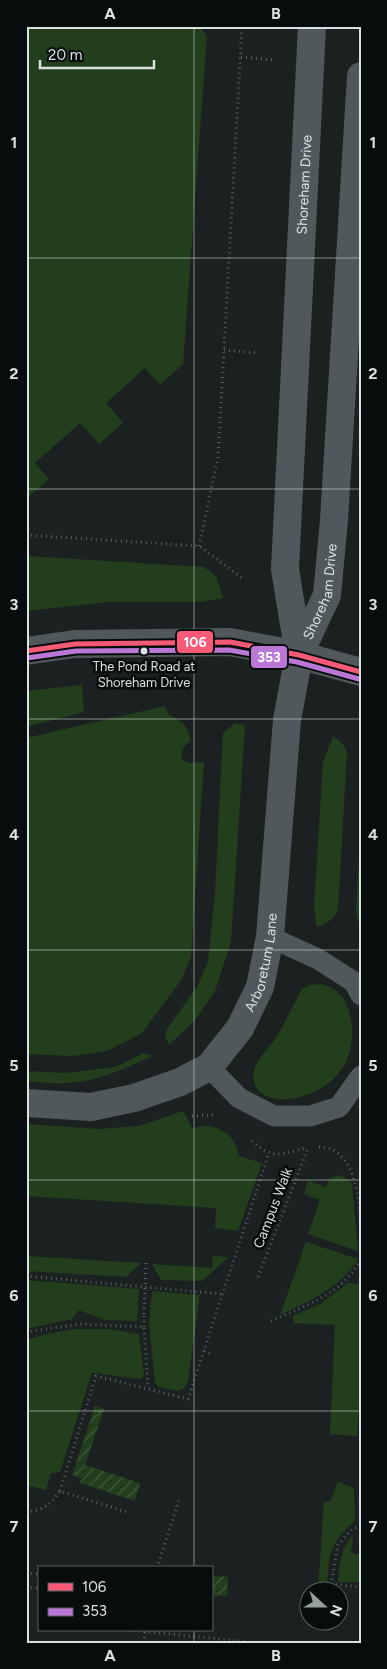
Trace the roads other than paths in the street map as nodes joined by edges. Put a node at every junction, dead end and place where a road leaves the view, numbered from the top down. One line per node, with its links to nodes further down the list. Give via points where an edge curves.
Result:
1 (312, 26): 4 (street, Shoreham Drive, via 285,568)
2 (361, 76): 4 (street, Shoreham Drive, via 328,596)
3 (26, 651): 4 (street, via 75,644 230,642)
4 (299, 655): 5 (street); 6 (street, Arboretum Lane, via 285,737)
5 (361, 672)
6 (270, 938): 7 (lane, via 318,958 354,982); 8 (street, Arboretum Lane, via 260,987 240,1028)
7 (361, 995)
8 (208, 1067): 9 (lane, via 239,1098 274,1116 310,1116 339,1107); 10 (street, Arboretum Lane, via 180,1082 134,1098 91,1107)
9 (361, 1076)
10 (26, 1103)

